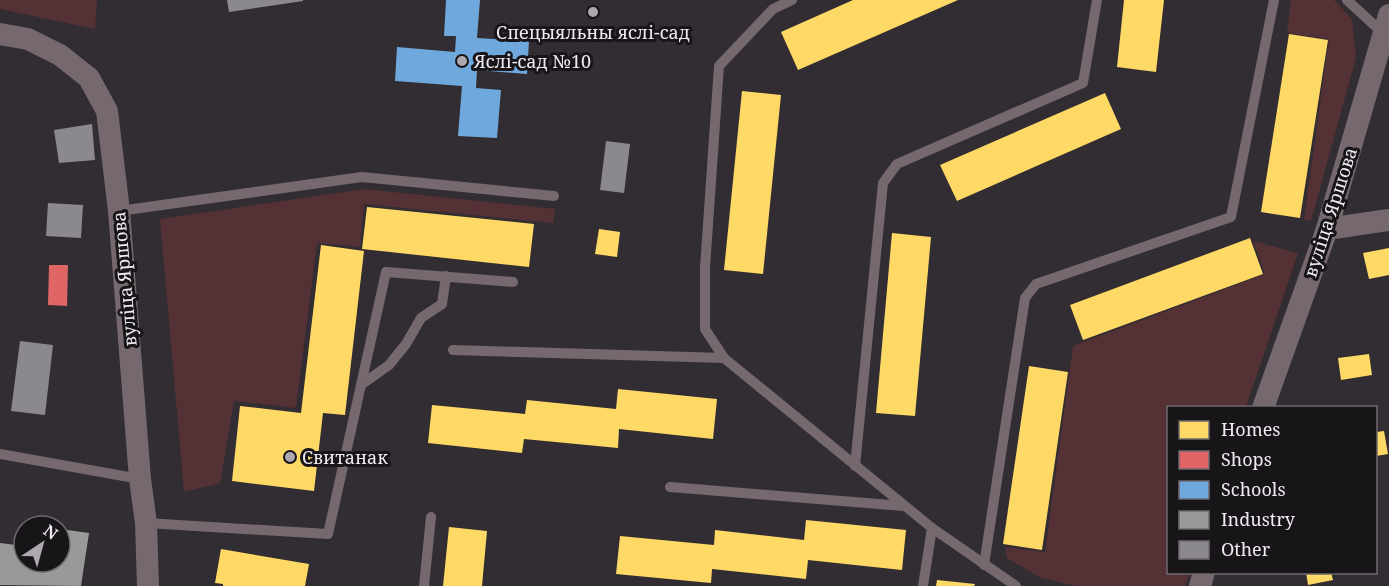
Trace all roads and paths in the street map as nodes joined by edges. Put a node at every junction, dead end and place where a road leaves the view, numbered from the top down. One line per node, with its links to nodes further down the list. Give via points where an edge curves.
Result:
1 (792, 0): 14 (lane, via 773,9 719,66 705,268 705,329)
2 (1096, 0): 18 (lane, via 1083,83 897,164 883,183)
3 (1274, 0): 25 (lane, via 1231,217 1036,284 1025,298)
4 (1347, 0): 5 (lane)
5 (1387, 24): 10 (street, вуліца Яршова)
6 (0, 34): 8 (street, вуліца Яршова, via 28,39 60,55 89,78 107,111)
7 (554, 196): 8 (lane, via 362,177)
8 (119, 211): 19 (street, вуліца Яршова)
9 (1389, 220): 10 (street)
10 (1327, 229): 16 (street, вуліца Яршова)
11 (446, 276): 12 (lane); 15 (lane, via 442,304 421,318 389,365); 15 (lane, via 386,272)
12 (513, 282)
13 (453, 350): 14 (lane)
14 (724, 358): 18 (lane)
15 (361, 385): 23 (lane, via 328,534)
16 (1264, 406)
17 (0, 454): 19 (lane)
18 (855, 466): 21 (lane)
19 (140, 479): 23 (street, вуліца Яршова)
20 (670, 487): 21 (lane)
21 (903, 506): 24 (lane)
22 (431, 517): 27 (lane)
23 (146, 523): 26 (street, вуліца Яршова)
24 (932, 528): 25 (lane); 28 (lane)
25 (984, 565): 29 (lane)
26 (148, 586)
27 (424, 586)
28 (923, 586)
29 (1016, 586)

